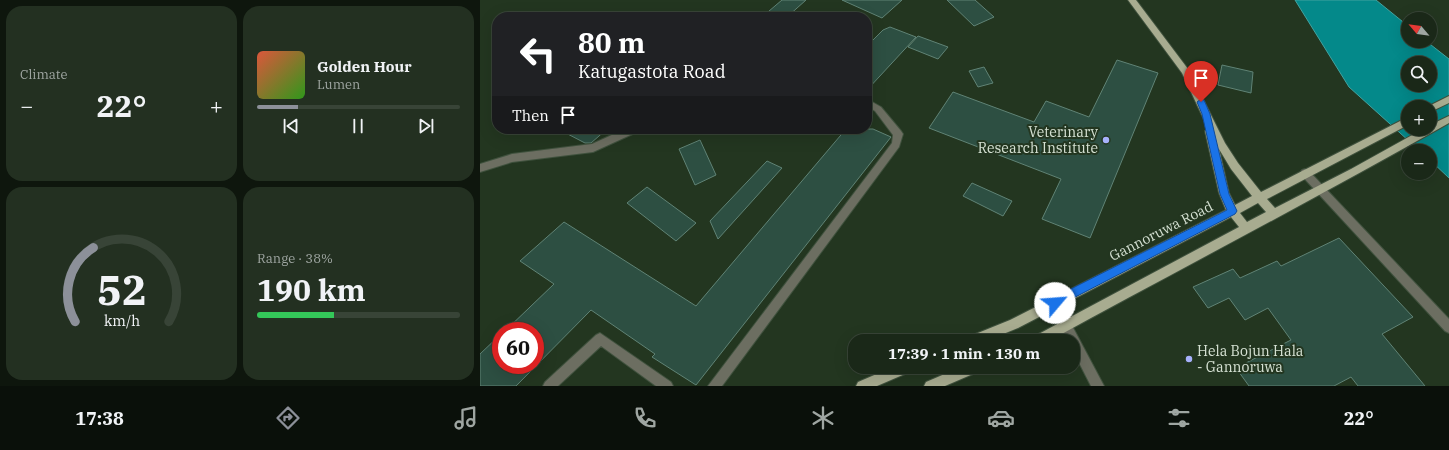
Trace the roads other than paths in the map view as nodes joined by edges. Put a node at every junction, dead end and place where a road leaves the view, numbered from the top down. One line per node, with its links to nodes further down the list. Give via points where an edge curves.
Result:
1 (1132, 0): 5 (main road, via 1186,71)
2 (1449, 99): 4 (main road)
3 (872, 105): 24 (street, via 898,134 896,144)
4 (1437, 105)
5 (1206, 114): 12 (main road, via 1230,158); 13 (main road, via 1224,194)
6 (1449, 119): 11 (main road)
7 (1401, 125): 10 (main road, Gannoruwa Road)
8 (623, 134): 9 (street, via 593,148 512,158)
9 (480, 168)
10 (1305, 173): 11 (street); 12 (main road, Gannoruwa Road)
11 (1319, 189): 14 (main road); 17 (street)
12 (1259, 197): 13 (main road, Gannoruwa Road); 14 (main road)
13 (1232, 211): 15 (main road); 18 (main road, Gannoruwa Road, via 1014,324)
14 (1274, 214): 15 (main road)
15 (1246, 228): 16 (main road)
16 (1066, 326): 19 (main road); 27 (street)
17 (1449, 327)
18 (989, 334)
19 (1051, 334)
20 (891, 374): 25 (main road)
21 (959, 374): 26 (main road)
22 (549, 386): 23 (street, via 600,339)
23 (667, 386)
24 (714, 386)
25 (862, 386)
26 (930, 386)
27 (1098, 386)

